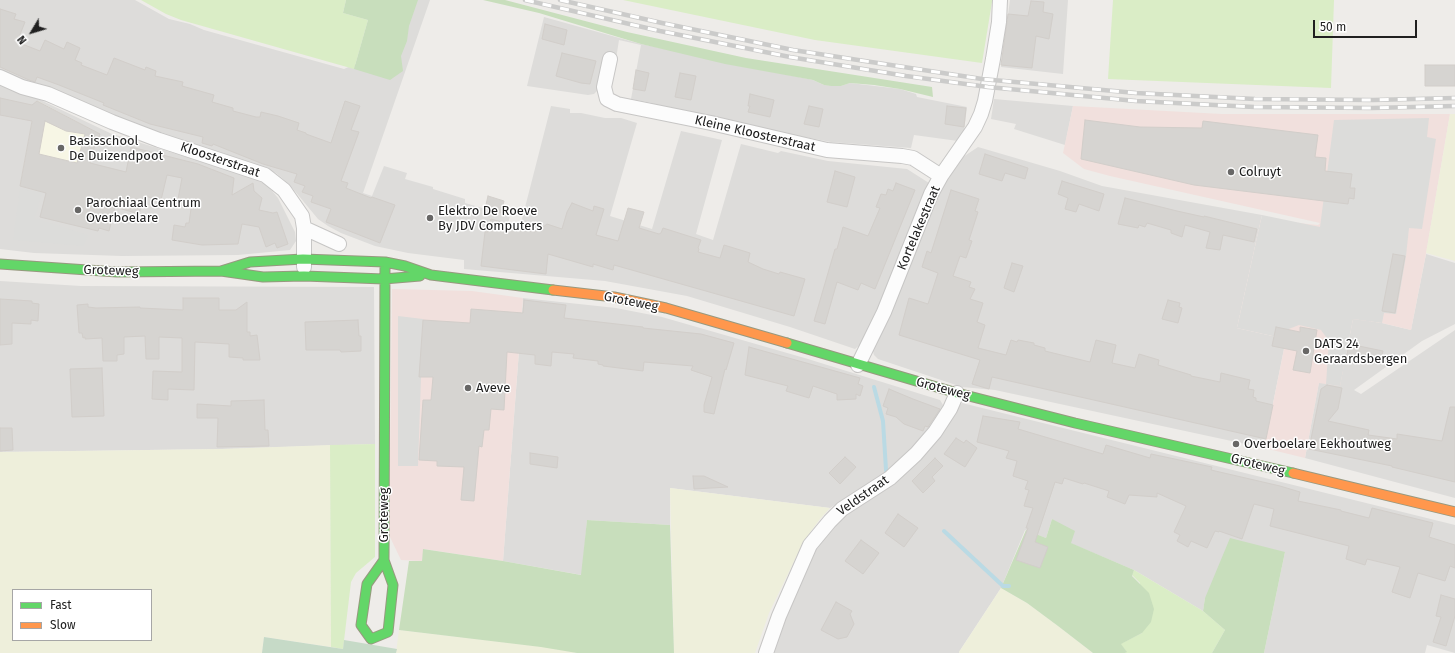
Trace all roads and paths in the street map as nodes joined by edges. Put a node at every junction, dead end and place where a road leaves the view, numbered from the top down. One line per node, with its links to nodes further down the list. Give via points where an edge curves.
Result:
1 (1000, 0): 4 (street, Kortelakestraat, via 993,59 981,114 975,127)
2 (610, 59): 4 (street, Kleine Kloosterstraat, via 604,87 607,99 617,104 827,150 913,158)
3 (0, 78): 5 (street, Kloosterstraat, via 48,94 159,140 265,175 284,190 295,204 302,216)
4 (941, 176): 14 (street, Kortelakestraat, via 931,194 884,312)
5 (304, 228): 6 (street); 7 (street, Kloosterstraat)
6 (339, 244)
7 (303, 259): 8 (main road, Groteweg); 10 (main road, Groteweg, via 250,262); 12 (street)
8 (385, 262): 11 (main road, Groteweg); 13 (main road, Groteweg)
9 (0, 264): 10 (main road, Groteweg, via 117,272)
10 (221, 272): 12 (main road, Groteweg, via 263,277)
11 (431, 275): 13 (main road, Groteweg); 14 (main road, Groteweg, via 614,297 658,307)
12 (304, 276): 13 (main road, Groteweg)
13 (384, 279): 17 (main road, Groteweg)
14 (858, 365): 15 (main road, Groteweg)
15 (957, 393): 16 (main road, Groteweg); 18 (street, Veldstraat, via 935,432 916,454 890,478 842,509 810,545)
16 (1455, 512)
17 (384, 560): 17 (main road, Groteweg, via 367,584 361,625 371,639 388,632 394,585)
18 (766, 653)

